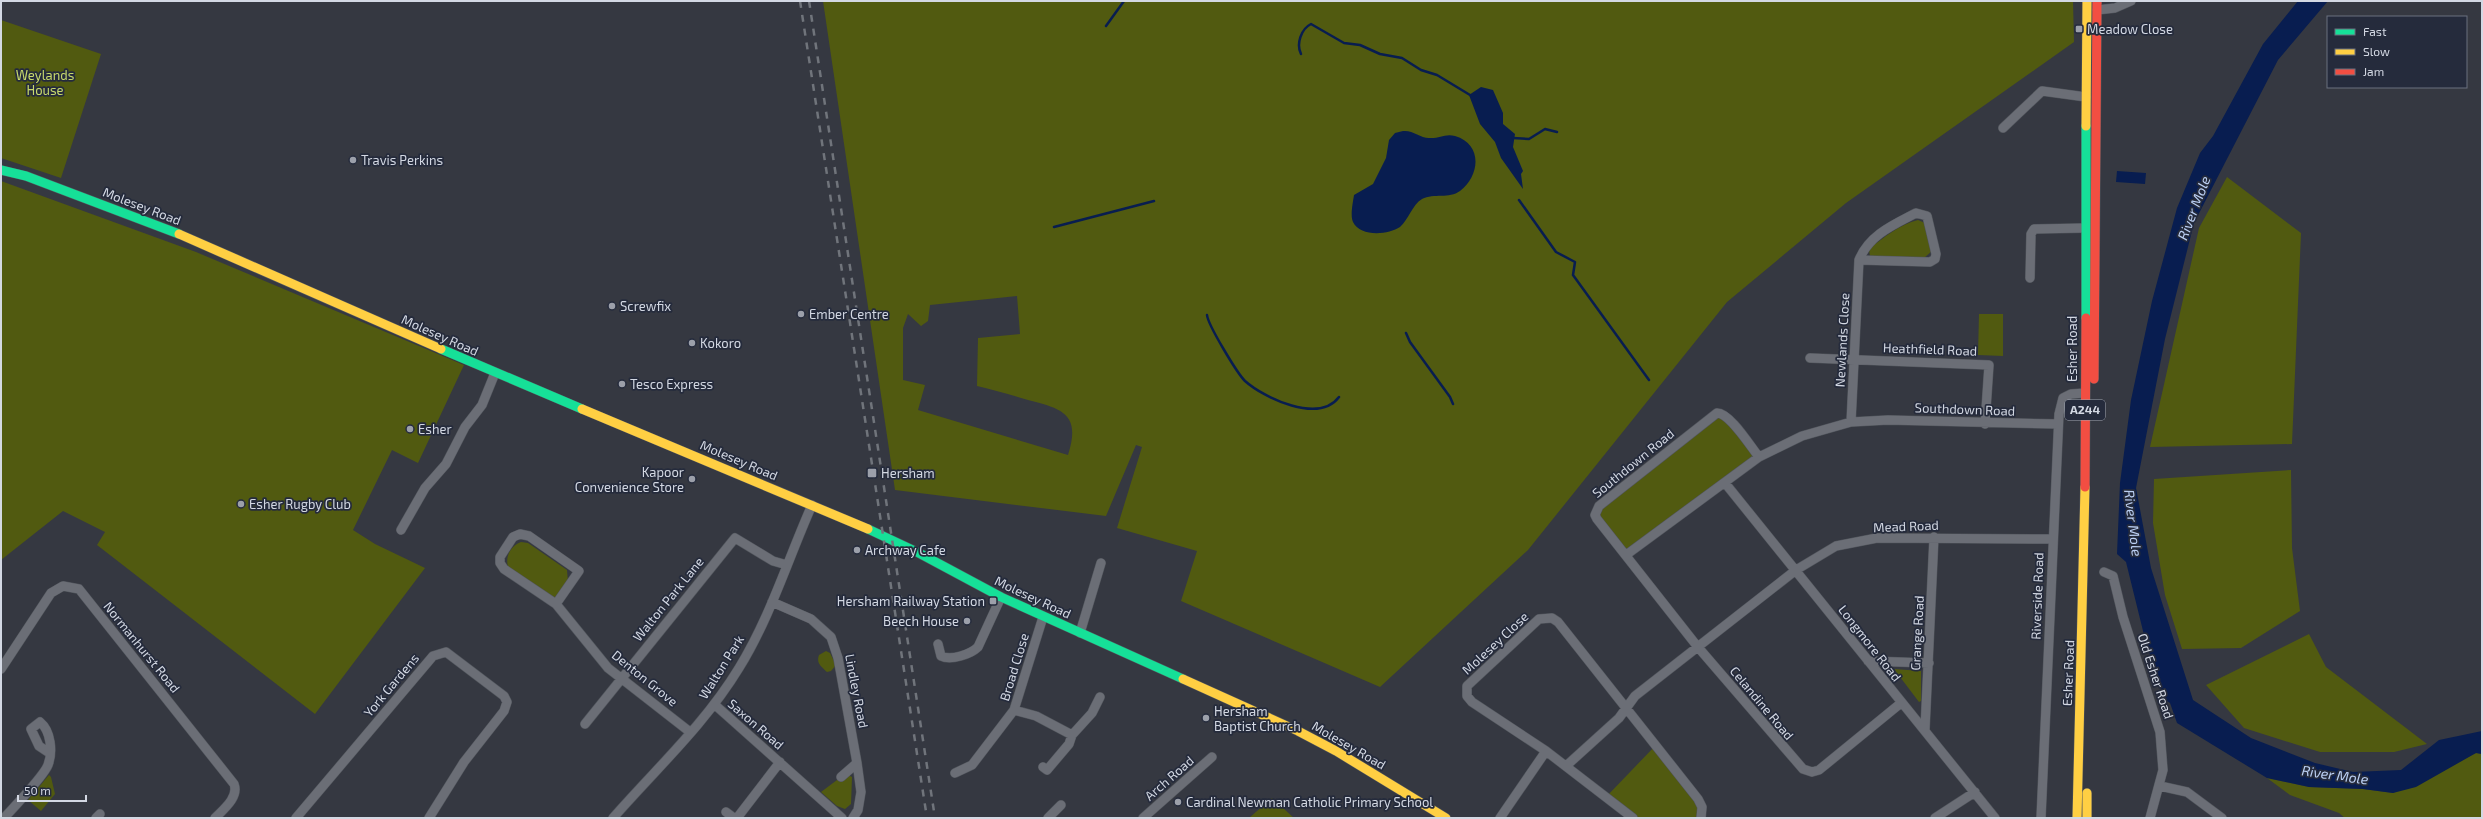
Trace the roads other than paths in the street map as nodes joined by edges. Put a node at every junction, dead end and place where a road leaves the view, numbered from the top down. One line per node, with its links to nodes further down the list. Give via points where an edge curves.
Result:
1 (2087, 1): 4 (main road, Esher Road / A244)
2 (2131, 1): 3 (street, via 2115,8)
3 (2097, 6): 79 (main road, Esher Road / A244, via 2093,555)
4 (2086, 97): 5 (street, via 2042,91); 7 (main road, Esher Road / A244)
5 (2003, 128)
6 (1, 170): 12 (main road, Molesey Road, via 26,176 199,242)
7 (2086, 228): 9 (street, via 2034,229 2031,234); 13 (main road, Esher Road / A244)
8 (1859, 260): 8 (street, Newlands Close, via 1930,262 1935,259 1927,216 1916,213 1881,232 1864,247); 11 (street, Newlands Close)
9 (2030, 278)
10 (1810, 358): 11 (street, Heathfield Road)
11 (1853, 360): 14 (street, Newlands Close); 15 (street, Heathfield Road, via 1989,365)
12 (495, 373): 19 (main road, Molesey Road); 20 (street, via 482,405 465,427 446,464 425,488)
13 (2084, 393): 16 (street, Riverside Road, via 2071,394 2063,398); 78 (main road, Esher Road / A244, via 2084,554)
14 (1851, 422): 15 (street, Southdown Road, via 1888,420); 17 (street, Southdown Road, via 1802,436)
15 (1985, 424): 16 (street, Southdown Road)
16 (2058, 424): 22 (street, Riverside Road)
17 (1759, 457): 18 (street, Southdown Road); 23 (street, Southdown Road, via 1729,418 1721,413 1712,415 1596,510 1597,520)
18 (1725, 483): 23 (street, Southdown Road); 26 (street, Longmore Road)
19 (812, 505): 25 (street, Walton Park); 28 (main road, Molesey Road, via 917,552)
20 (401, 530)
21 (1934, 537): 22 (street, Mead Road); 26 (street, Mead Road, via 1877,538 1836,546); 36 (street, Grange Road)
22 (2052, 539): 77 (street, Riverside Road)
23 (1626, 555): 34 (street, Celandine Road)
24 (1101, 563): 32 (street)
25 (787, 566): 29 (street, Walton Park); 38 (street, Walton Park Lane, via 773,561 735,538)
26 (1796, 570): 34 (street, Mead Road); 35 (street, Longmore Road)
27 (2104, 572): 57 (street, Old Esher Road, via 2113,576 2123,617 2158,719 2164,762)
28 (1001, 597): 31 (main road, Molesey Road); 33 (street, via 978,647 972,652 945,658 941,656)
29 (772, 602): 41 (street, Walton Park, via 739,668); 52 (street, Lindley Road, via 810,618 831,637 838,658)
30 (556, 604): 30 (street, Denton Grove, via 504,569 500,563 500,557 513,537 520,534 529,536 579,571); 38 (street, Denton Grove, via 608,668)
31 (1044, 617): 32 (main road, Molesey Road); 43 (street, Broad Close)
32 (1080, 633): 71 (main road, Molesey Road, via 1298,731 1336,751)
33 (938, 644)
34 (1697, 646): 40 (street, Celandine Road, via 1798,766 1812,772 1819,770); 42 (street, Mead Road, via 1635,696)
35 (1868, 661): 36 (street); 40 (street, Longmore Road)
36 (1929, 664): 45 (street, Grange Road)
37 (1, 669): 62 (street, Normanhurst Road, via 51,593 63,586 79,589 228,774 236,789 235,795)
38 (620, 678): 44 (street, Walton Park Lane); 46 (street, Denton Grove)
39 (1100, 697): 47 (street, via 1092,713)
40 (1901, 703): 45 (street, Longmore Road)
41 (714, 704): 46 (street, Walton Park); 51 (street, Saxon Road)
42 (1626, 708): 48 (street, Molesey Close, via 1558,622 1552,618 1540,619 1475,678 1467,686 1466,691 1472,702); 53 (street, via 1619,718); 74 (street, Molesey Close, via 1698,799 1702,807)
43 (1014, 710): 47 (street, via 1036,716); 55 (street, Broad Close, via 972,765)
44 (585, 724)
45 (1925, 729): 58 (street, Longmore Road)
46 (690, 732): 65 (street, Walton Park)
47 (1072, 735): 54 (street, via 1047,770)
48 (1546, 751): 53 (street, Molesey Close); 72 (street)
49 (48, 752): 61 (street, via 48,765)
50 (1212, 757): 70 (street, Arch Road)
51 (780, 762): 66 (street, Saxon Road); 67 (street, Saxon Road)
52 (857, 763): 56 (street); 68 (street, Lindley Road, via 861,792 858,810)
53 (1566, 766): 73 (street, Molesey Close)
54 (1043, 767)
55 (955, 772)
56 (841, 777)
57 (2160, 786): 80 (street, Old Esher Road); 81 (street, via 2188,792)
58 (1975, 792): 75 (street); 76 (street, Longmore Road)
59 (1061, 805): 69 (street)
60 (726, 812): 66 (street)
61 (4, 818)
62 (215, 818)
63 (296, 818): 64 (street, York Gardens, via 433,656 446,652 504,696 507,707 464,762)
64 (429, 818)
65 (612, 818)
66 (736, 818)
67 (842, 818)
68 (853, 818)
69 (1048, 818)
70 (1143, 818)
71 (1446, 818)
72 (1500, 818)
73 (1633, 818)
74 (1701, 818)
75 (1935, 818)
76 (1995, 818)
77 (2041, 818)
78 (2077, 818)
79 (2087, 818)
80 (2150, 818)
81 (2222, 818)

